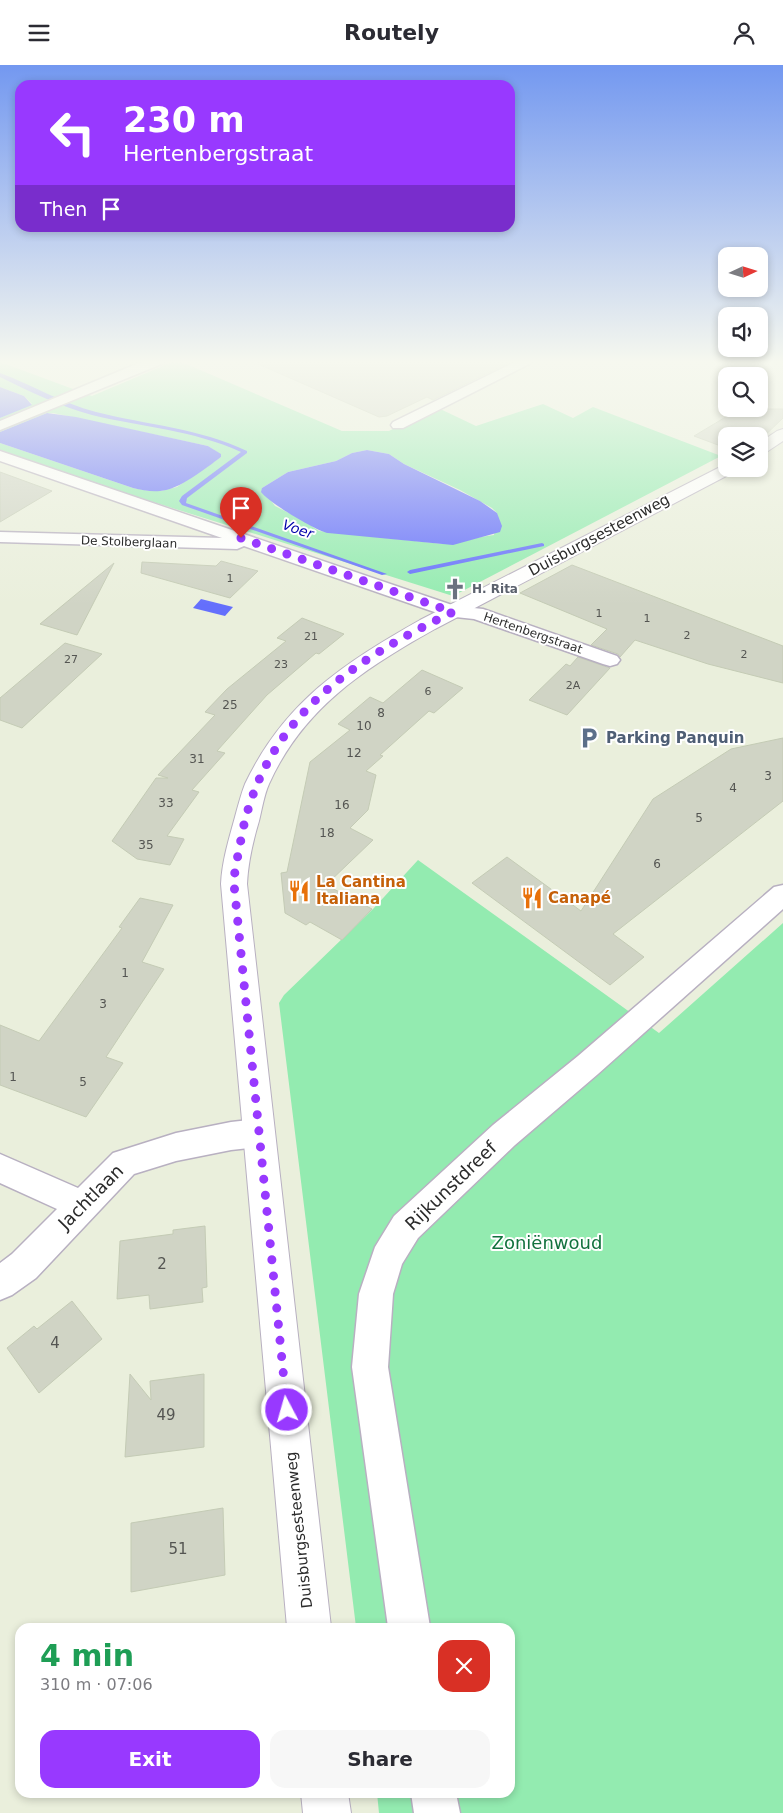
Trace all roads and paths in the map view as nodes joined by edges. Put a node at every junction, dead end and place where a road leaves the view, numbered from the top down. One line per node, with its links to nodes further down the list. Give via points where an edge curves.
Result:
1 (0, 456): 4 (street, Hertenbergstraat)
2 (718, 473): 5 (street, Duisburgsesteenweg)
3 (0, 537): 4 (street, De Stolberglaan)
4 (258, 544): 5 (street, Hertenbergstraat)
5 (453, 612): 6 (street, Hertenbergstraat, via 476,613); 8 (street, Duisburgsesteenweg, via 349,670 320,696 292,725 266,763 246,812 234,879)
6 (610, 660)
7 (783, 894): 13 (street, Rijkunstdreef, via 504,1135 406,1227 387,1258 376,1294 370,1367)
8 (259, 1133): 10 (street, Jachtlaan, via 176,1147 124,1163); 12 (street, Duisburgsesteenweg)
9 (0, 1168): 10 (street)
10 (82, 1205): 11 (street, Jachtlaan, via 24,1266)
11 (0, 1283)
12 (309, 1623)
13 (408, 1623)
14 (326, 1798): 16 (street)
15 (435, 1798): 17 (street)
16 (328, 1813)
17 (437, 1813)

